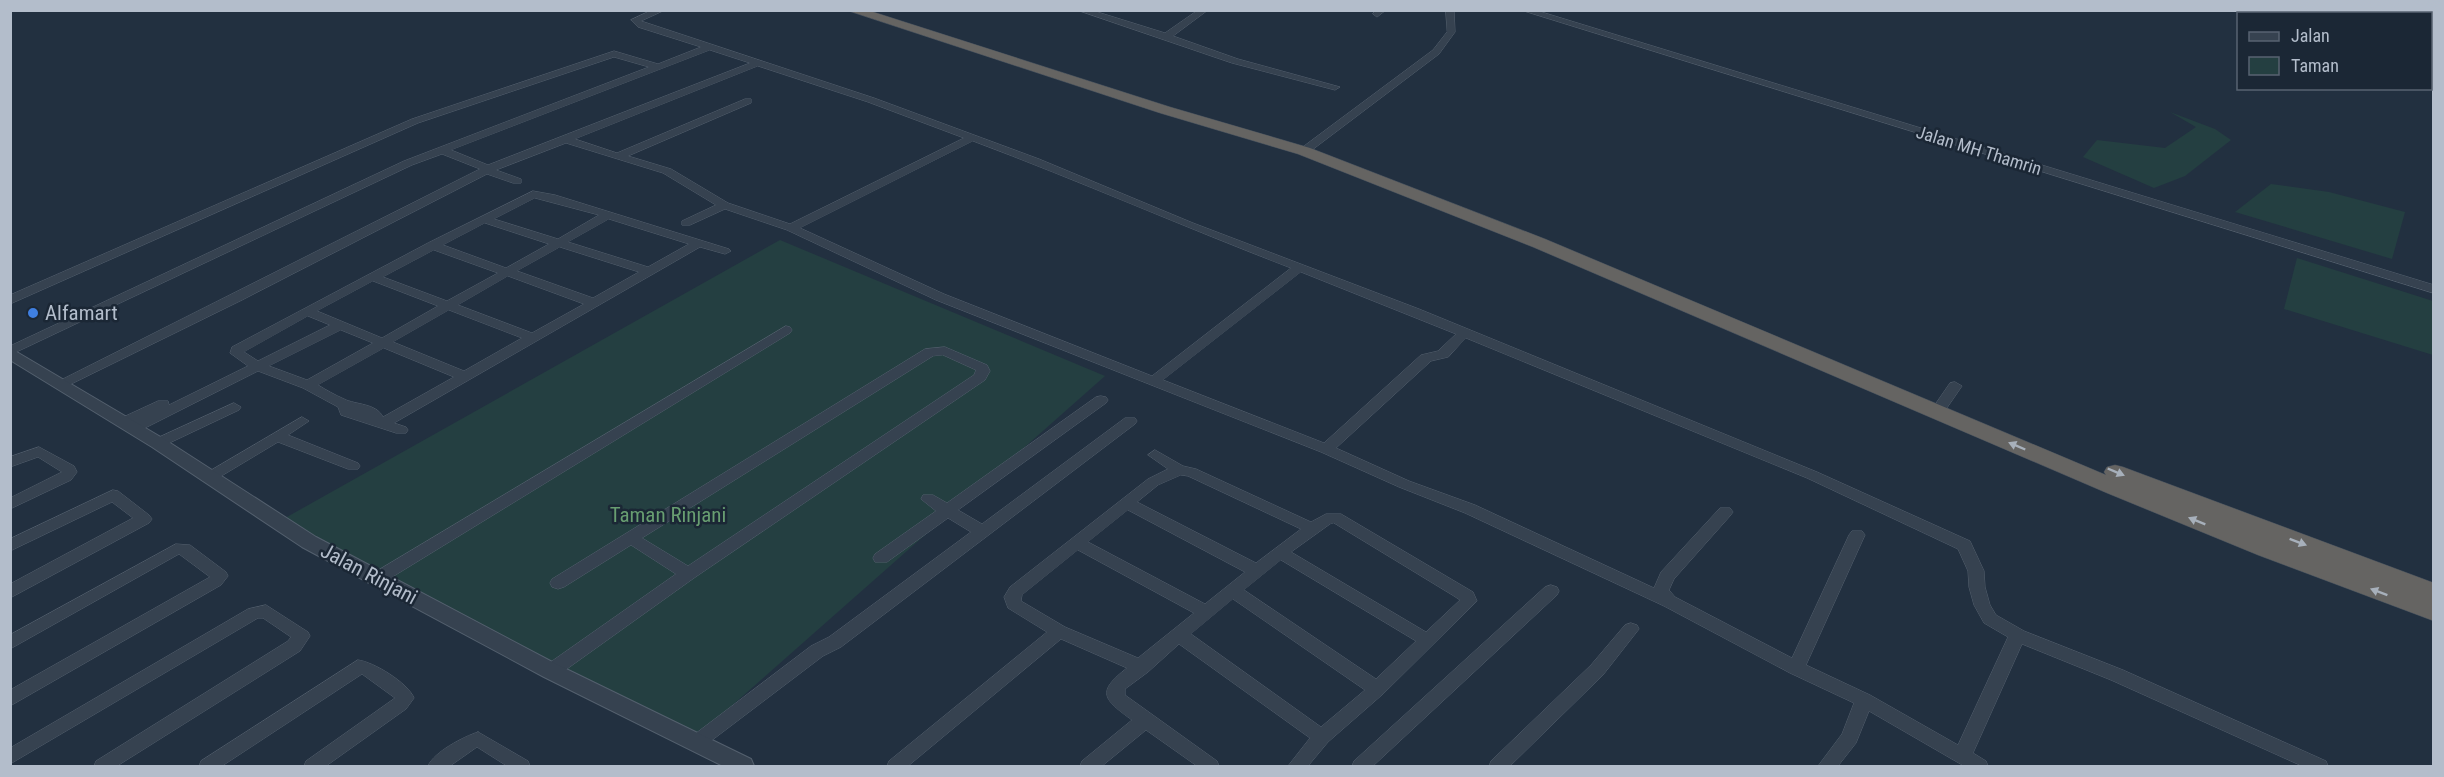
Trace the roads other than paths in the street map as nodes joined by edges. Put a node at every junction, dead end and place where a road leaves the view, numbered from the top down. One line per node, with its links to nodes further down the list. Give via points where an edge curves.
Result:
1 (661, 10): 9 (street, via 635,20)
2 (852, 10): 10 (highway)
3 (882, 10): 10 (highway)
4 (1081, 10): 8 (street)
5 (1204, 10): 8 (street)
6 (1450, 10): 17 (street, via 1451,32 1436,52)
7 (1525, 10): 35 (street, Jalan MH Thamrin)
8 (1167, 36): 13 (street, via 1234,61)
9 (710, 47): 11 (street); 12 (street)
10 (1020, 58): 17 (highway, via 1165,110)
11 (756, 64): 15 (street, via 871,100); 16 (street)
12 (658, 67): 18 (street); 36 (street, via 614,54 415,121)
13 (1335, 87)
14 (748, 100): 19 (street)
15 (972, 138): 26 (street); 31 (street)
16 (566, 139): 19 (street); 20 (street)
17 (1309, 147): 52 (highway, via 1539,243)
18 (440, 149): 20 (street); 45 (street)
19 (620, 156): 22 (street, via 667,171)
20 (487, 170): 21 (street); 49 (street)
21 (517, 181)
22 (724, 205): 25 (street); 26 (street)
23 (608, 215): 24 (street, via 533,194); 27 (street); 28 (street)
24 (483, 219): 27 (street); 29 (street)
25 (686, 223)
26 (791, 228): 48 (street, via 940,297)
27 (560, 243): 32 (street); 33 (street)
28 (699, 243): 30 (street); 32 (street)
29 (432, 245): 33 (street); 34 (street)
30 (725, 251)
31 (1300, 267): 42 (street); 48 (street)
32 (648, 271): 37 (street)
33 (508, 273): 37 (street); 38 (street)
34 (373, 277): 38 (street); 39 (street)
35 (2433, 289)
36 (10, 300)
37 (591, 302): 43 (street)
38 (449, 306): 43 (street); 44 (street)
39 (307, 311): 40 (street); 46 (street, via 239,348 237,353)
40 (341, 325): 44 (street); 46 (street)
41 (786, 330): 82 (street)
42 (1464, 333): 61 (street, via 1443,354 1426,358); 94 (street, via 1812,475 1964,545 1990,619)
43 (531, 337): 47 (street)
44 (384, 342): 47 (street); 50 (street)
45 (10, 352): 49 (street, Jalan Rinjani)
46 (254, 364): 50 (street); 57 (street)
47 (463, 376): 56 (street)
48 (1153, 381): 61 (street)
49 (60, 384): 57 (street, Jalan Rinjani)
50 (308, 385): 56 (street, via 344,405 346,412)
51 (1101, 400): 70 (street)
52 (1946, 400): 87 (highway, one-way to 87, via 2128,477); 90 (highway, one-way to 52, via 2267,549)
53 (234, 407): 60 (street)
54 (302, 421): 59 (street)
55 (1130, 421): 73 (street)
56 (380, 422): 58 (street)
57 (129, 425): 60 (street, Jalan Rinjani)
58 (401, 430)
59 (277, 436): 64 (street); 66 (street)
60 (158, 443): 66 (street, Jalan Rinjani)
61 (1326, 449): 88 (street, via 1470,509)
62 (1155, 455): 65 (street)
63 (10, 462): 69 (street, via 39,452 70,472)
64 (353, 466)
65 (1179, 470): 68 (street, via 1154,482); 72 (street, via 1191,472)
66 (208, 478): 82 (street, Jalan Rinjani, via 309,542)
67 (928, 500): 70 (street)
68 (1127, 503): 76 (street); 80 (street)
69 (10, 504)
70 (946, 510): 73 (street); 79 (street)
71 (1725, 513): 88 (street, via 1667,576 1660,591)
72 (1313, 529): 78 (street); 95 (street, via 1326,519 1344,521 1467,596 1465,606)
73 (981, 531): 105 (street)
74 (1857, 535): 98 (street)
75 (631, 538): 81 (street); 81 (street, via 930,352 945,351 982,368 980,377); 83 (street)
76 (1077, 543): 89 (street); 92 (street, via 1012,597 1020,609)
77 (10, 546): 86 (street, via 113,495 144,519)
78 (1280, 552): 80 (street); 95 (street)
79 (881, 558)
80 (1257, 571): 84 (street)
81 (688, 574): 99 (street)
82 (378, 578): 99 (street, Jalan Rinjani)
83 (558, 583)
84 (1233, 591): 89 (street); 100 (street)
85 (1551, 591): 118 (street)
86 (10, 592)
87 (2433, 593)
88 (1670, 602): 98 (street)
89 (1204, 611): 93 (street)
90 (2433, 612)
91 (1631, 629): 119 (street, via 1597,670)
92 (1059, 631): 97 (street); 114 (street)
93 (1178, 634): 97 (street); 104 (street)
94 (2018, 635): 107 (street); 122 (street)
95 (1427, 640): 100 (street)
96 (10, 643): 101 (street, via 176,549 184,549 219,573 215,581)
97 (1142, 667): 103 (street, via 1116,686 1115,691 1116,697)
98 (1796, 668): 102 (street)
99 (551, 670): 105 (street, Jalan Rinjani)
100 (1377, 689): 104 (street)
101 (10, 699)
102 (1864, 700): 107 (street); 120 (street, via 1850,738)
103 (1144, 721): 115 (street); 116 (street)
104 (1322, 737): 117 (street)
105 (702, 745): 113 (street, Jalan Rinjani)
106 (10, 757): 108 (street, via 258,611 267,611 302,636 294,646)
107 (1962, 757): 121 (street)
108 (103, 766)
109 (208, 766): 110 (street, via 358,667 366,668 405,695 400,704)
110 (313, 766)
111 (437, 766): 112 (street, via 478,739)
112 (521, 766)
113 (743, 766)
114 (896, 766)
115 (1089, 766)
116 (1210, 766)
117 (1297, 766)
118 (1360, 766)
119 (1498, 766)
120 (1827, 766)
121 (1979, 766)
122 (2319, 766)

